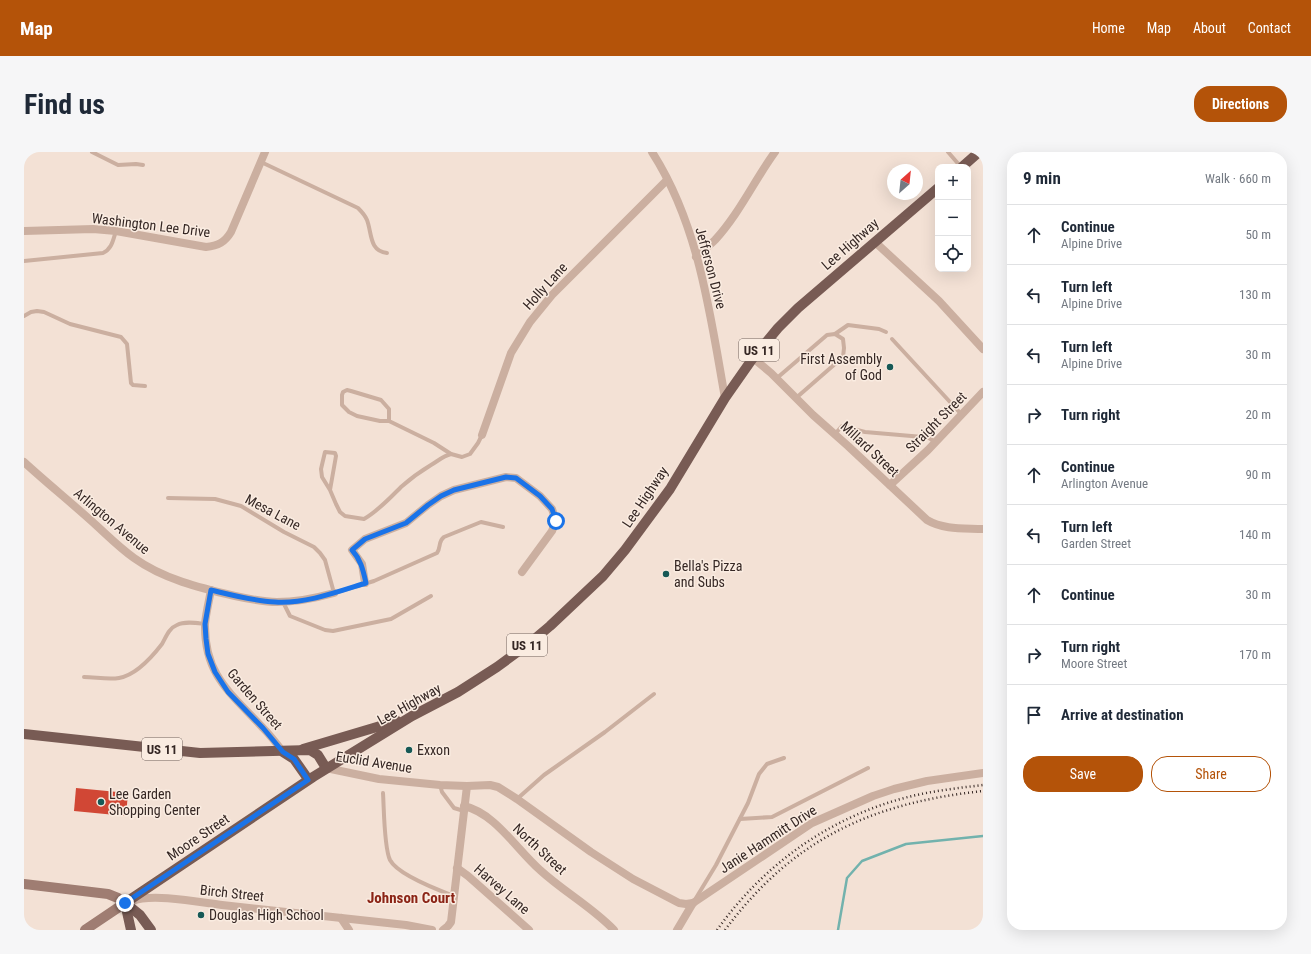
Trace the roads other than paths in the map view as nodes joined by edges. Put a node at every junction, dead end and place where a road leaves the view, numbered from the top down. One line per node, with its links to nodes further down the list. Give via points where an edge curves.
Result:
1 (92, 152): 10 (lane, via 115,164)
2 (265, 152): 7 (street, Washington Lee Drive)
3 (652, 152): 11 (street, Jefferson Drive)
4 (775, 152): 17 (street, via 728,223 715,240)
5 (948, 152): 8 (lane)
6 (979, 152): 9 (main road)
7 (260, 162): 13 (street, Washington Lee Drive, via 231,232 219,244 206,247); 16 (lane, via 358,208 367,220 375,248)
8 (959, 164)
9 (965, 164)
10 (143, 165)
11 (668, 180): 17 (street, Jefferson Drive); 33 (street, Holly Lane, via 552,295 530,322 511,353)
12 (935, 191): 15 (main road, Lee Highway / US 11)
13 (116, 231): 14 (street, Washington Lee Drive, via 93,229); 18 (lane, via 108,251 103,254)
14 (24, 232)
15 (875, 242): 23 (street, via 939,301); 24 (main road, Lee Highway / US 11, via 798,308)
16 (386, 253)
17 (696, 257): 28 (street, Jefferson Drive, via 710,311)
18 (24, 261)
19 (24, 316): 26 (lane, via 37,310 70,324 121,337 127,344 131,382 135,386)
20 (886, 332): 21 (lane, via 848,325)
21 (835, 334): 25 (lane, via 827,335); 29 (lane, via 843,340 843,357)
22 (892, 339): 30 (lane)
23 (983, 349)
24 (753, 358): 25 (street, Millard Street); 28 (main road, Lee Highway / US 11)
25 (777, 379): 29 (street, Millard Street)
26 (146, 386)
27 (983, 392): 30 (street, Straight Street)
28 (725, 398): 51 (main road, Lee Highway / US 11, via 670,489 603,576 531,642 498,667)
29 (796, 398): 32 (street, Millard Street)
30 (962, 415): 34 (street, Straight Street)
31 (389, 421): 31 (lane, via 357,416 349,412 342,405 343,392 347,390 381,400 389,409); 35 (lane, via 434,443)
32 (835, 434): 34 (lane, via 842,426 865,432 929,438); 37 (street, Millard Street)
33 (482, 435): 35 (lane, via 470,454 462,457)
34 (935, 442): 37 (street, Straight Street)
35 (450, 454): 38 (lane, via 402,486 387,503 364,520 345,516 340,512)
36 (24, 462): 44 (street, Arlington Avenue, via 134,558 169,577)
37 (890, 485): 41 (street, Millard Street, via 936,525)
38 (330, 490): 38 (lane, via 322,477 325,452 334,453 336,456)
39 (168, 498): 45 (lane, Mesa Lane, via 215,499 241,506 314,547 325,560)
40 (503, 527): 43 (lane, via 481,522 462,529 441,539 437,553)
41 (983, 529)
42 (522, 572): 43 (street, via 552,531 556,521 552,509 540,496 516,478 506,477 454,490 441,496 406,523 362,541 352,550 362,564)
43 (366, 583): 45 (lane)
44 (211, 590): 47 (street, Arlington Avenue, via 257,600); 48 (street, Garden Street)
45 (334, 593): 47 (street, Arlington Avenue)
46 (431, 596): 47 (lane, via 391,619 334,631 290,616)
47 (283, 602)
48 (205, 624): 49 (lane, via 183,623 172,628 146,662 120,678); 54 (street, Garden Street, via 208,654 222,684)
49 (84, 676)
50 (654, 694): 63 (lane, via 544,775)
51 (412, 716): 53 (main road); 56 (main road, Lee Highway / US 11)
52 (24, 734): 54 (main road, Euclid Avenue / US 11, via 200,752)
53 (301, 750): 54 (main road, Euclid Avenue / US 11); 56 (main road, Euclid Avenue / US 11, via 310,750 318,755)
54 (283, 752): 59 (main road, via 294,759)
55 (784, 758): 65 (lane, via 767,764 759,774)
56 (326, 768): 59 (main road, Moore Street); 60 (street, Euclid Avenue, via 379,779)
57 (868, 768): 65 (lane, via 772,817)
58 (983, 773): 70 (street, Janie Hammitt Drive, via 927,781 894,789 830,814 790,837)
59 (308, 780): 69 (main road, Moore Street)
60 (440, 785): 61 (street, Euclid Avenue); 64 (lane, via 454,808)
61 (467, 786): 63 (street, Euclid Avenue, via 498,787); 64 (street)
62 (383, 793): 68 (lane, via 387,850 392,863 403,873)
63 (517, 799): 70 (street, Euclid Avenue, via 633,879 679,903)
64 (464, 808): 66 (street); 79 (street, North Street, via 474,808 500,828 541,871 593,910)
65 (740, 819): 70 (lane)
66 (457, 868): 68 (street); 78 (street, Harvey Lane)
67 (24, 884): 69 (main road, via 108,894)
68 (454, 896): 77 (street, via 451,922)
69 (125, 903): 71 (street, Birch Street, via 140,898 152,898); 72 (main road, Moore Street); 73 (main road); 74 (main road, via 140,915)
70 (693, 903): 80 (street, Janie Hammitt Drive)
71 (341, 918): 75 (street); 76 (street, Birch Street)
72 (85, 930)
73 (131, 930)
74 (151, 930)
75 (350, 930)
76 (432, 930)
77 (443, 930)
78 (529, 930)
79 (614, 930)
80 (678, 930)

